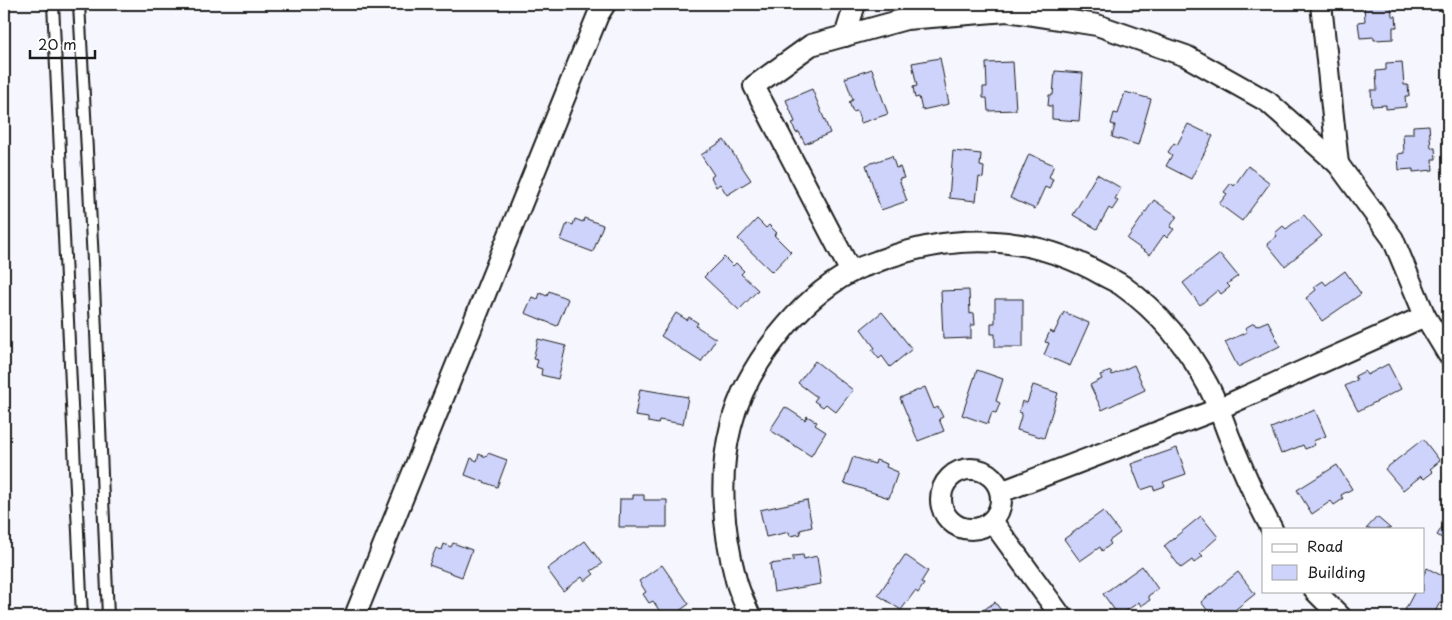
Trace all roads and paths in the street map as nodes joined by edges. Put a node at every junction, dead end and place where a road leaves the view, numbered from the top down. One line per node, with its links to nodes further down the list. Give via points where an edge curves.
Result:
1 (53, 4): 17 (lane)
2 (79, 4): 18 (lane)
3 (605, 4): 19 (street)
4 (856, 4): 7 (street)
5 (1322, 4): 8 (street)
6 (1006, 8): 7 (street, via 906,19); 8 (street, via 1097,25 1186,56 1268,102)
7 (845, 36): 9 (street, via 811,45 754,86)
8 (1338, 164): 10 (street, via 1393,239)
9 (851, 272): 12 (street, via 927,246 966,241 1006,242 1045,250 1082,263 1124,286 1160,318 1190,356); 20 (street, via 820,293 790,321 766,351 746,385 731,424 724,462 723,503 736,581)
10 (1425, 316): 11 (street); 12 (street)
11 (1448, 354)
12 (1218, 409): 13 (street); 15 (street)
13 (1000, 492): 14 (street, via 1001,503); 14 (street, via 990,475 971,468 952,475 942,490 943,509 954,524 973,529)
14 (992, 521): 21 (street)
15 (1272, 528)
16 (1316, 592): 22 (street)
17 (82, 616)
18 (108, 616)
19 (355, 616)
20 (750, 616)
21 (1061, 616)
22 (1340, 616)

